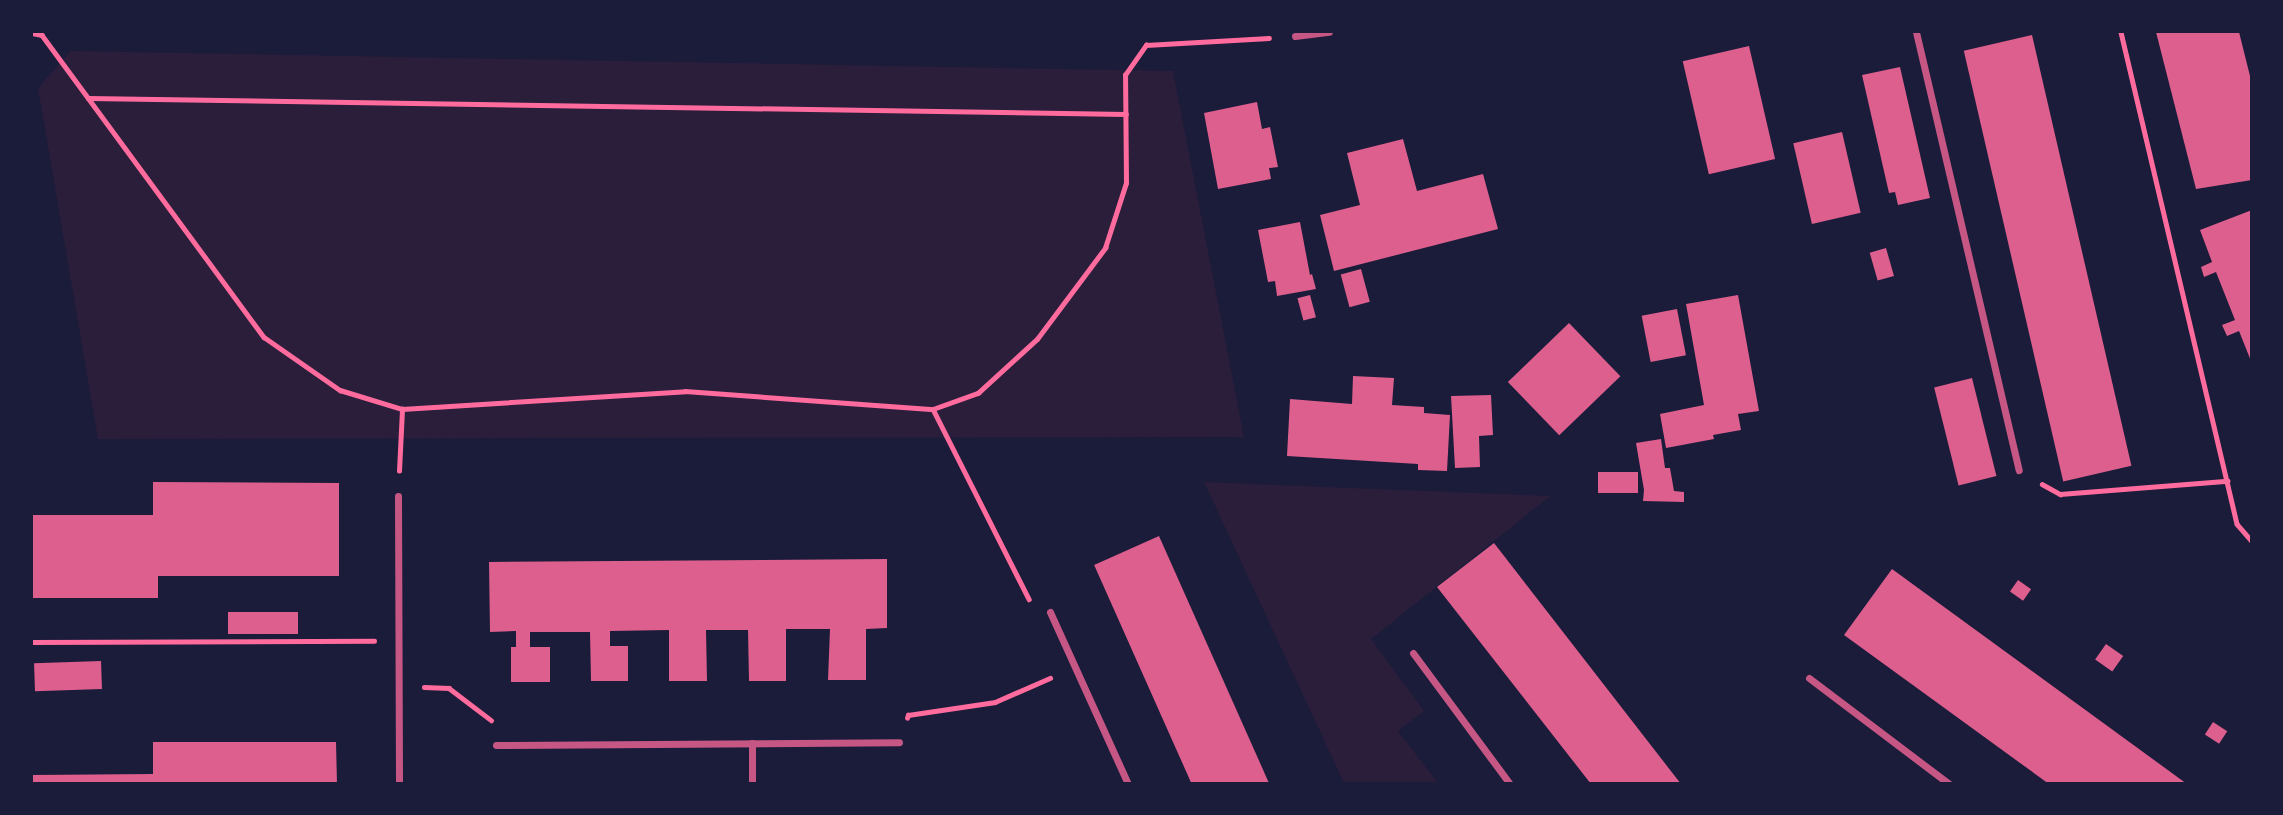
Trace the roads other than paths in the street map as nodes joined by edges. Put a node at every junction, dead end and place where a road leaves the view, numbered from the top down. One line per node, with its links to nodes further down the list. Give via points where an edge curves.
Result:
1 (1329, 32): 3 (street)
2 (1916, 32): 4 (street)
3 (1295, 36)
4 (2019, 470)
5 (398, 496): 12 (street)
6 (1050, 612): 14 (street)
7 (1413, 653): 15 (street)
8 (1809, 678): 16 (street)
9 (899, 742): 10 (street)
10 (752, 743): 11 (street); 13 (street)
11 (496, 745)
12 (399, 783)
13 (752, 783)
14 (1128, 783)
15 (1510, 783)
16 (1949, 783)

